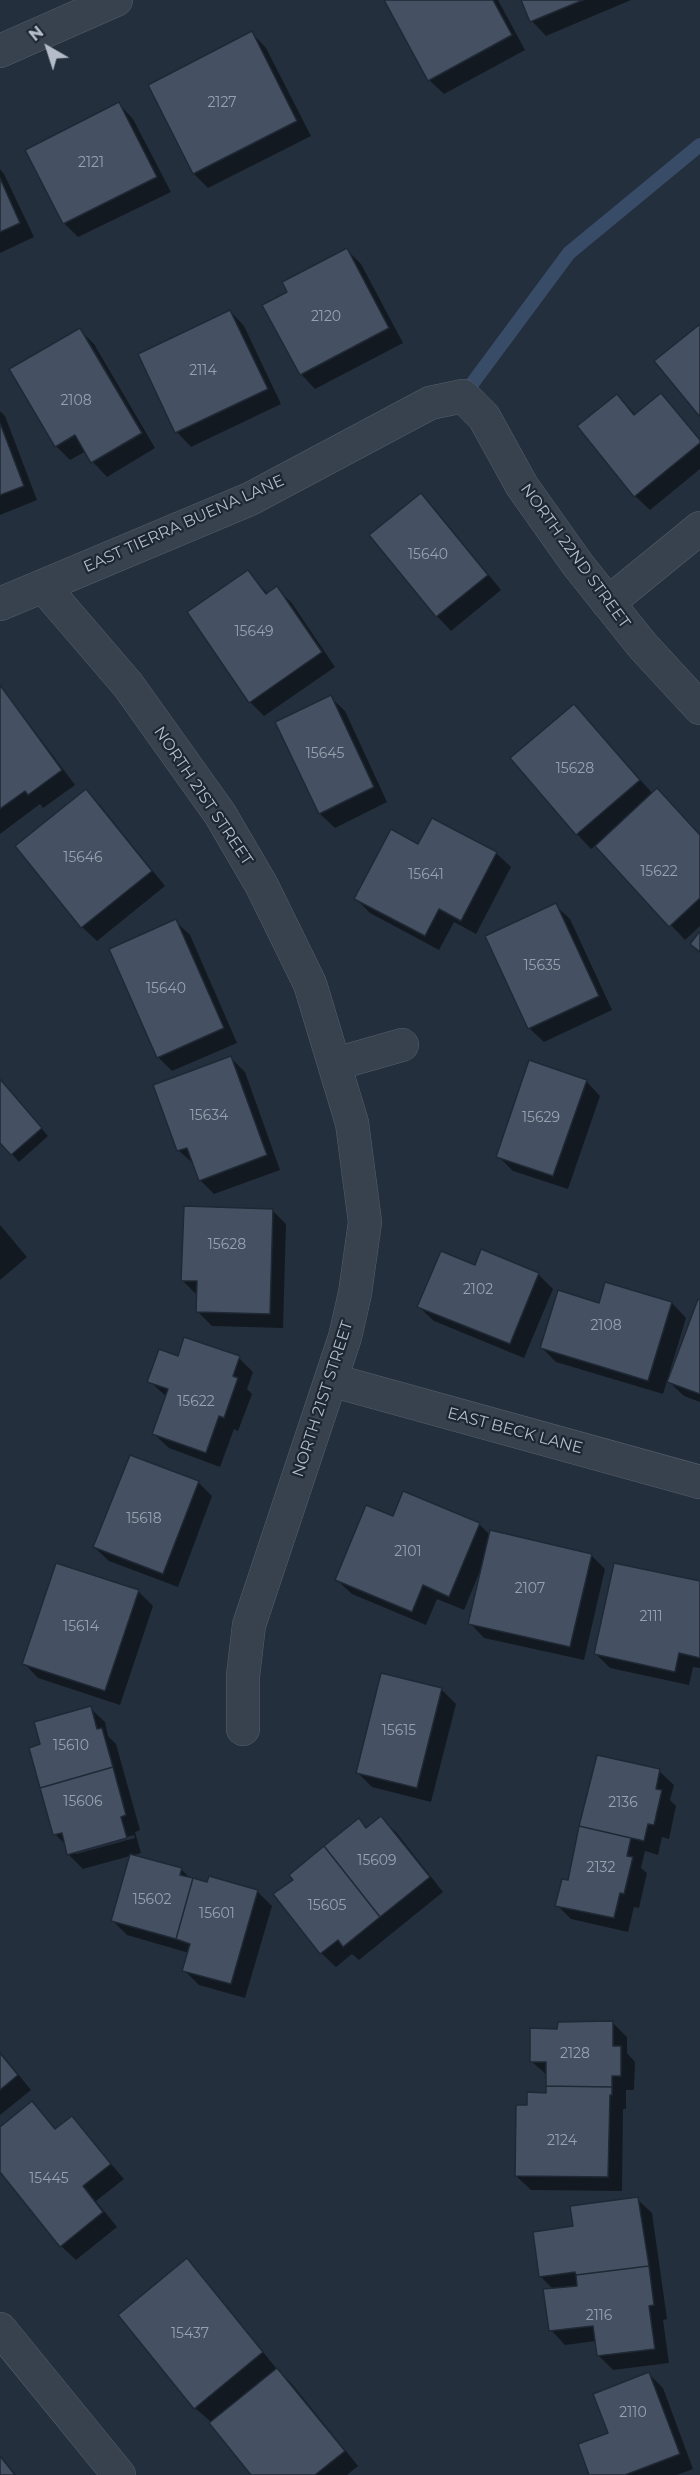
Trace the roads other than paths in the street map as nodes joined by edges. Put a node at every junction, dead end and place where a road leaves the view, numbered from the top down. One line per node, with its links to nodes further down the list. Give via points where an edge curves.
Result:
1 (116, 0): 2 (street)
2 (0, 51)
3 (463, 396): 5 (street, EAST TIERRA BUENA LANE, via 430,403 250,499); 6 (street, NORTH 22ND STREET, via 484,417 522,486)
4 (700, 528): 6 (street)
5 (43, 586): 7 (street, EAST TIERRA BUENA LANE); 10 (street, NORTH 21ST STREET, via 128,685 220,814 262,886 310,984)
6 (608, 603): 8 (street, NORTH 22ND STREET)
7 (0, 604)
8 (700, 708)
9 (402, 1045): 10 (street)
10 (335, 1064): 11 (street, NORTH 21ST STREET, via 352,1123 365,1222 345,1337)
11 (331, 1380): 12 (street, EAST BECK LANE); 13 (street, NORTH 21ST STREET, via 249,1624 243,1676)
12 (700, 1482)
13 (243, 1730)
14 (0, 2329): 15 (street)
15 (120, 2475)

